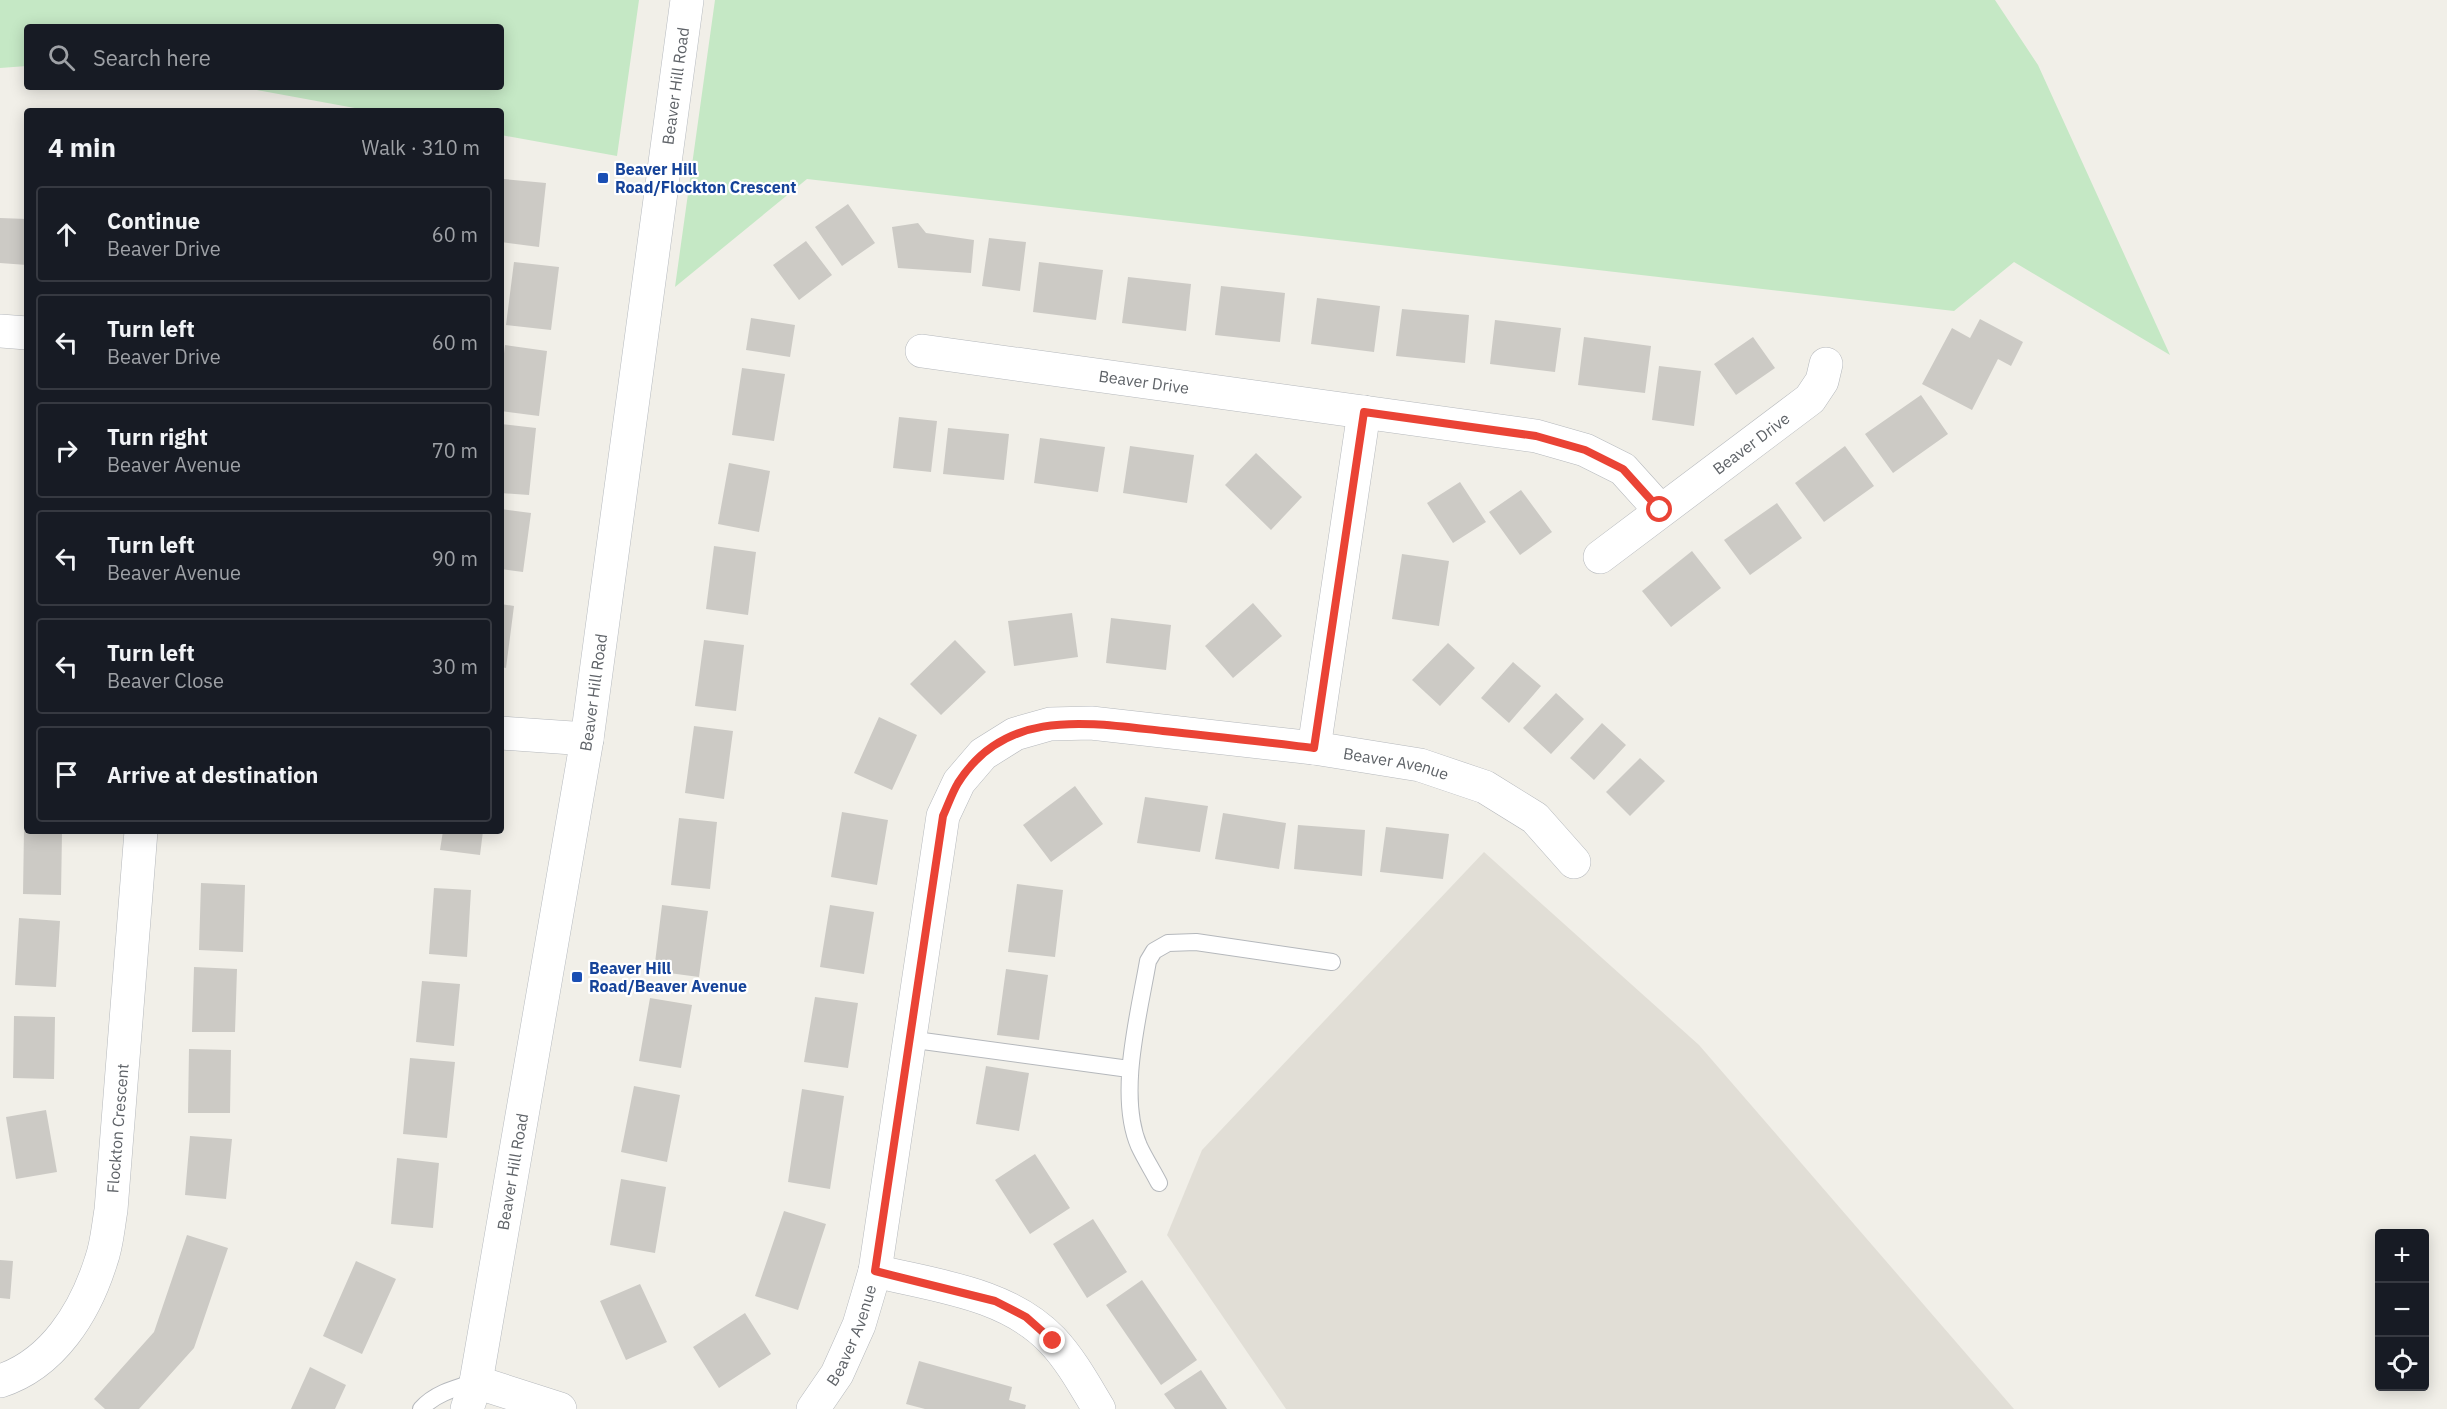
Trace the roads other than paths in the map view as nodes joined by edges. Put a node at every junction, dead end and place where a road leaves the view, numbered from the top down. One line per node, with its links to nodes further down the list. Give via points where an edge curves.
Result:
1 (687, 0): 10 (street, Beaver Hill Road)
2 (0, 332): 3 (street)
3 (24, 333)
4 (922, 351): 6 (street, Beaver Drive)
5 (1826, 364): 7 (street, Beaver Drive, via 1822,381 1810,399)
6 (1364, 412): 7 (street, Beaver Drive, via 1536,436 1585,450 1623,469); 11 (street)
7 (1660, 510): 8 (street, Beaver Drive)
8 (1600, 557)
9 (504, 733): 10 (street)
10 (587, 739): 20 (street, Beaver Hill Road)
11 (1314, 748): 13 (street, Beaver Avenue, via 1420,765 1485,787 1535,818); 15 (street, Beaver Avenue, via 1081,723 1050,724 1015,734 983,754 958,782 943,816)
12 (141, 834): 19 (street, Flockton Crescent, via 111,1210 102,1259 86,1302 56,1345 16,1376)
13 (1574, 862)
14 (1332, 962): 16 (lane, via 1196,942 1168,943 1154,951 1148,961)
15 (908, 1039): 16 (lane); 18 (street, Beaver Avenue)
16 (1130, 1069): 17 (lane, via 1132,1114 1139,1145)
17 (1160, 1183)
18 (875, 1271): 23 (street, Beaver Avenue, via 859,1325 837,1374); 24 (street, via 995,1301 1026,1317 1053,1341)
19 (0, 1381)
20 (471, 1396): 21 (lane, via 449,1390); 22 (street)
21 (421, 1409)
22 (560, 1409)
23 (813, 1409)
24 (1099, 1409)

